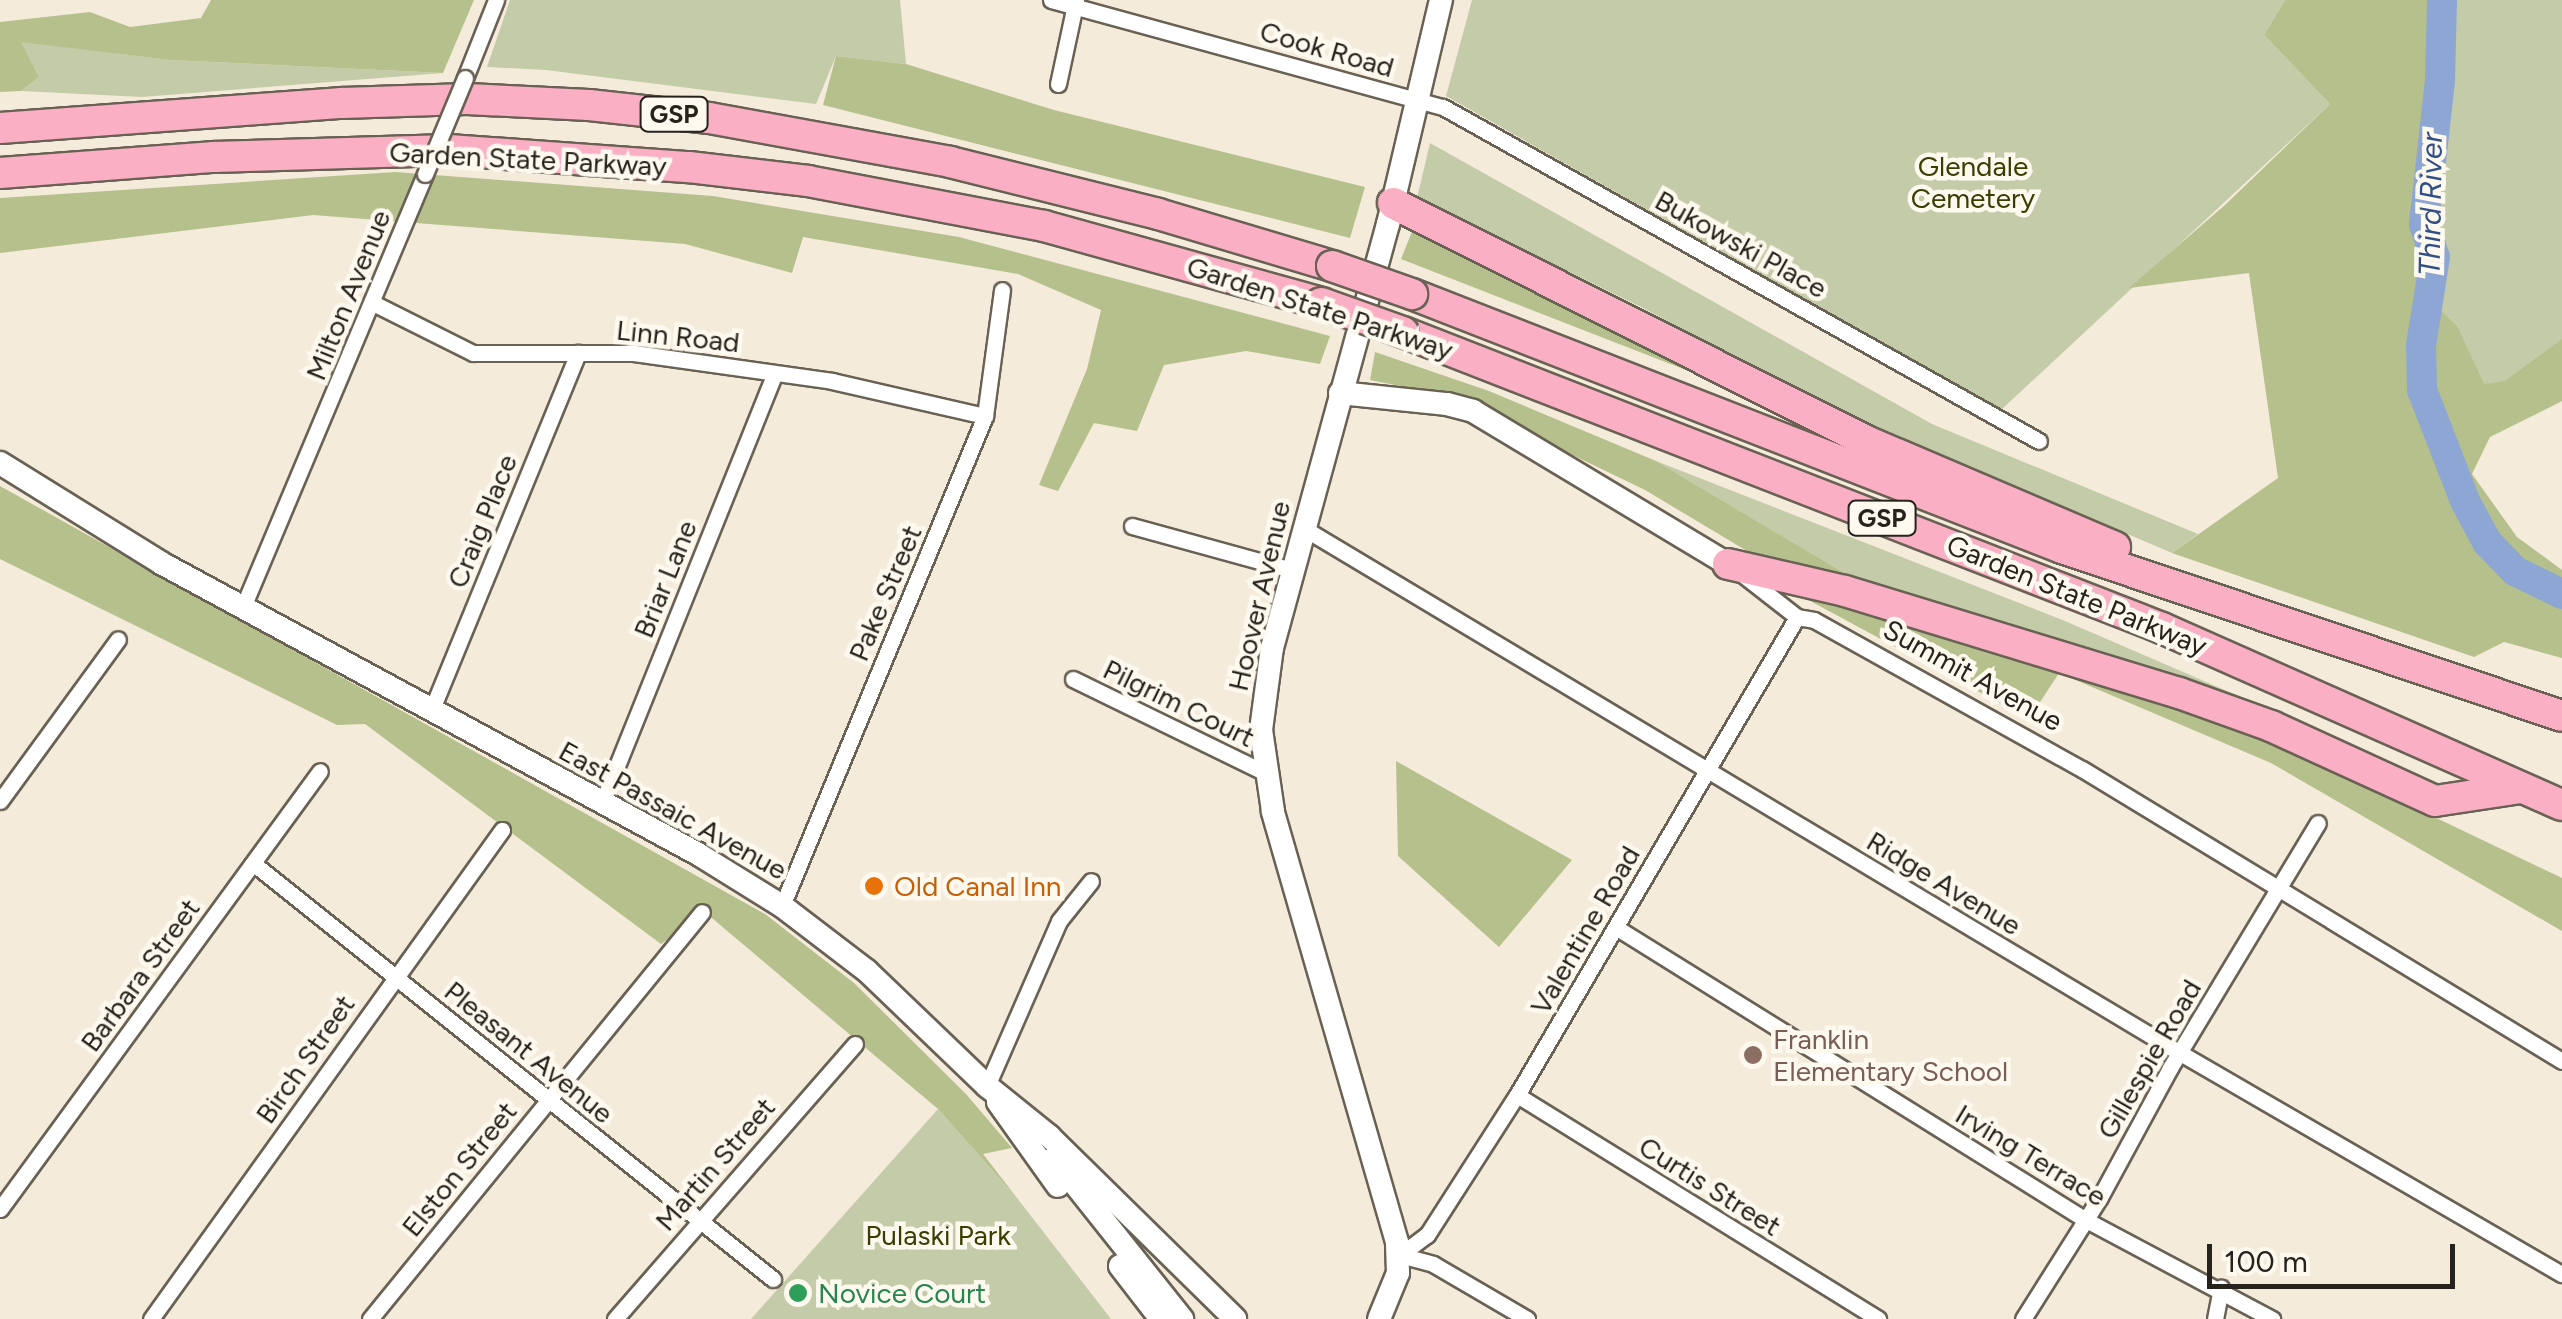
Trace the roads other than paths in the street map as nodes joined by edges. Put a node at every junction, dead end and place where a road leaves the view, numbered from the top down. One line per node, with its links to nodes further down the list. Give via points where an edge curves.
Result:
1 (496, 0): 11 (street, Milton Avenue, bridge)
2 (1051, 0): 4 (street, Cook Road)
3 (1442, 0): 6 (street, Hoover Avenue)
4 (1075, 3): 5 (street); 6 (street, Cook Road)
5 (1058, 84)
6 (1414, 99): 9 (street, Hoover Avenue); 16 (street, Bukowski Place, via 1443,106)
7 (0, 128): 24 (highway, Garden State Parkway / GSP, bridge, via 467,100 674,114 950,162 1332,266 2062,548)
8 (0, 174): 32 (highway, Garden State Parkway / GSP, bridge, via 214,157 449,150 808,181 1044,226 1403,332 2162,628)
9 (1393, 203): 14 (street, Hoover Avenue); 24 (highway, via 1864,440)
10 (1002, 290): 15 (street, Pake Street)
11 (373, 303): 12 (street, Linn Road, via 473,352); 22 (street, Milton Avenue)
12 (578, 353): 13 (street, Linn Road, via 634,353); 27 (street, Craig Place)
13 (775, 373): 15 (street, Linn Road); 34 (street, Briar Lane)
14 (1340, 393): 19 (street, Hoover Avenue); 20 (street, Summit Avenue, via 1474,412)
15 (985, 416): 41 (street, Pake Street)
16 (2039, 441)
17 (0, 463): 22 (street, East Passaic Avenue)
18 (1132, 526): 21 (street)
19 (1304, 529): 21 (street, Hoover Avenue); 30 (street, Ridge Avenue)
20 (1728, 564): 23 (street, Summit Avenue); 32 (highway, via 1845,591 2179,692 2436,801)
21 (1292, 570): 31 (street, Hoover Avenue, via 1266,675)
22 (244, 608): 27 (street, East Passaic Avenue)
23 (1797, 617): 30 (street, Valentine Road); 40 (street, Summit Avenue, via 1814,620 2082,769)
24 (2287, 622): 28 (highway, Garden State Parkway / GSP)
25 (118, 640): 33 (street)
26 (1072, 679): 31 (street, Pilgrim Court)
27 (432, 709): 34 (street, East Passaic Avenue)
28 (2562, 716)
29 (320, 771): 38 (street, Barbara Street)
30 (1706, 771): 43 (street, Valentine Road); 46 (street, Ridge Avenue)
31 (1264, 772): 54 (street, Hoover Avenue)
32 (2521, 788): 35 (highway, Garden State Parkway / GSP)
33 (0, 802)
34 (602, 804): 41 (street, East Passaic Avenue)
35 (2562, 805)
36 (2318, 822): 40 (street, Gillespie Road)
37 (502, 830): 44 (street, Birch Street)
38 (253, 863): 44 (street, Pleasant Avenue); 51 (street, Barbara Street)
39 (1091, 881): 48 (street, via 1059,921)
40 (2277, 891): 46 (street, Gillespie Road); 47 (street, Summit Avenue)
41 (782, 906): 48 (street, East Passaic Avenue, via 867,971)
42 (702, 912): 50 (street, Elston Street)
43 (1616, 928): 49 (street, Valentine Road); 53 (street, Irving Terrace)
44 (394, 976): 50 (street, Pleasant Avenue); 58 (street, Birch Street)
45 (854, 1044): 52 (street, Martin Street)
46 (2180, 1052): 53 (street, Gillespie Road); 55 (street, Ridge Avenue)
47 (2562, 1061)
48 (987, 1086): 61 (street); 62 (street, via 1040,1140); 63 (street, East Passaic Avenue, via 1048,1136)
49 (1517, 1095): 54 (street, Valentine Road, via 1428,1235); 66 (street, Curtis Street)
50 (548, 1099): 52 (street, Pleasant Avenue); 59 (street, Elston Street)
51 (0, 1209)
52 (698, 1220): 56 (street, Pleasant Avenue); 60 (street, Martin Street)
53 (2086, 1220): 57 (street, Irving Terrace); 67 (street, Gillespie Road)
54 (1400, 1255): 64 (street); 65 (street, via 1433,1264)
55 (2562, 1274)
56 (773, 1279)
57 (2221, 1288): 68 (street); 69 (street, Irving Terrace)
58 (151, 1319)
59 (370, 1319)
60 (615, 1319)
61 (1161, 1319)
62 (1182, 1319)
63 (1235, 1319)
64 (1379, 1319)
65 (1527, 1319)
66 (1878, 1319)
67 (2023, 1319)
68 (2214, 1319)
69 (2272, 1319)

